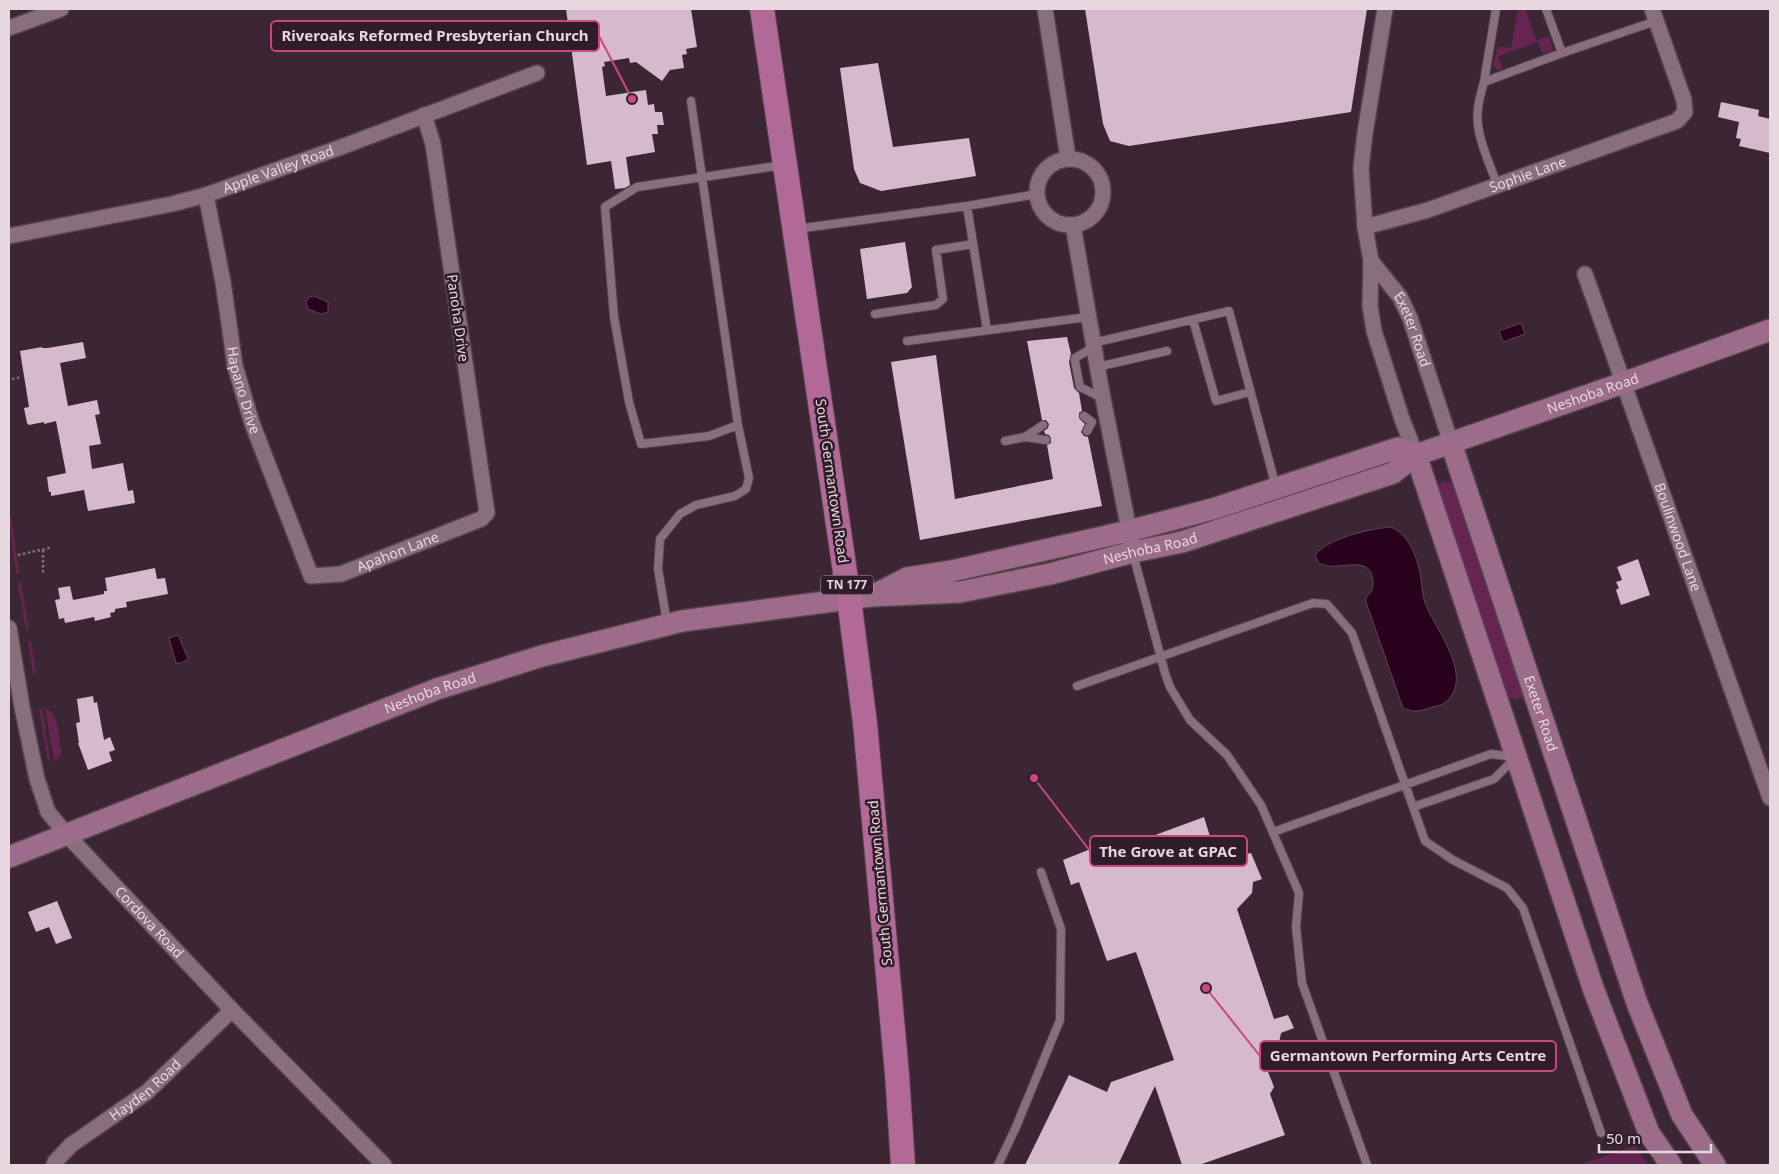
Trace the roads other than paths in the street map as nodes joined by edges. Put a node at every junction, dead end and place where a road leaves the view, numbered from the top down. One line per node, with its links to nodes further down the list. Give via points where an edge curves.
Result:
1 (61, 9): 8 (street)
2 (762, 9): 15 (main road, South Germantown Road / TN 177)
3 (1045, 9): 14 (street)
4 (1385, 9): 22 (street, Exeter Road, via 1361,168)
5 (1496, 9): 11 (lane)
6 (1546, 9): 9 (lane)
7 (1654, 15): 9 (lane); 17 (street, Sophie Lane, via 1684,100 1685,112 1677,121)
8 (9, 28)
9 (1562, 53): 11 (lane)
10 (537, 73): 13 (street, Apple Valley Road)
11 (1484, 82): 17 (lane, via 1479,100 1479,135)
12 (691, 101): 16 (lane)
13 (424, 115): 19 (street, Apple Valley Road); 51 (street, Panoha Drive, via 433,144 487,513)
14 (1068, 158): 18 (street, via 1045,170); 21 (street, via 1087,163 1100,176 1103,185 1100,207 1093,216)
15 (785, 165): 16 (lane); 23 (main road, South Germantown Road / TN 177)
16 (702, 177): 42 (lane); 42 (lane, via 637,187 605,206 614,317 629,402 641,444 709,436)
17 (1497, 186): 22 (street, Sophie Lane)
18 (1037, 194): 20 (lane); 21 (street, via 1039,204 1052,220)
19 (206, 195): 24 (street, Apple Valley Road); 54 (street, Hapano Drive, via 235,366 252,423)
20 (967, 206): 23 (lane); 25 (lane)
21 (1073, 225): 29 (street)
22 (1365, 227): 26 (street, Exeter Road)
23 (794, 230): 55 (main road, South Germantown Road / TN 177)
24 (9, 236)
25 (973, 244): 28 (lane, via 936,250 943,299 936,305); 31 (lane)
26 (1371, 261): 48 (street, Exeter Road, via 1400,296 1410,318); 49 (street, Exeter Road, via 1370,306 1374,331)
27 (1585, 274): 37 (street, Boulinwood Lane)
28 (875, 314)
29 (1088, 317): 31 (lane); 34 (street)
30 (1193, 320): 34 (lane); 38 (lane, via 1216,401); 38 (lane, via 1229,312)
31 (987, 330): 33 (lane)
32 (1770, 330): 37 (street, Neshoba Road)
33 (907, 341)
34 (1094, 345): 36 (street); 39 (lane, via 1074,362 1080,386)
35 (1167, 351): 36 (lane)
36 (1097, 367): 39 (street)
37 (1623, 383): 48 (street, Neshoba Road); 62 (street, Boulinwood Lane)
38 (1250, 392): 50 (lane)
39 (1103, 398): 41 (street)
40 (1084, 416): 41 (lane)
41 (1100, 421): 44 (lane); 52 (street)
42 (738, 425): 56 (lane, via 750,478 746,489 735,496 696,504 680,514 660,539 658,568)
43 (1043, 425): 45 (lane)
44 (1087, 431)
45 (1025, 437): 46 (lane); 47 (lane)
46 (1046, 440)
47 (1005, 441)
48 (1451, 443): 49 (street, Neshoba Road); 76 (street, Exeter Road, via 1636,1003 1682,1116)
49 (1416, 454): 50 (street, Neshoba Road, via 1398,448); 53 (street, Neshoba Road, via 1393,473 1182,542); 60 (street, Exeter Road)
50 (1276, 487): 52 (street, Neshoba Road, via 1216,508)
51 (482, 519): 54 (street, Apahon Lane, via 341,574)
52 (1129, 531): 53 (street); 55 (street, Neshoba Road, via 907,578)
53 (1133, 552): 55 (street, Neshoba Road, via 1050,574 960,592); 58 (lane)
54 (311, 576)
55 (860, 597): 56 (street, Neshoba Road); 72 (main road, South Germantown Road / TN 177, via 867,742)
56 (668, 625): 65 (street, Neshoba Road, via 542,656 437,689)
57 (9, 628): 65 (street, Cordova Road, via 34,768 48,812)
58 (1160, 656): 59 (lane); 61 (lane, via 1313,602 1327,604 1352,633); 64 (lane, via 1170,687 1190,720 1227,755 1261,805)
59 (1077, 686)
60 (1516, 757): 61 (lane, via 1492,754); 63 (lane, via 1494,779); 75 (street, Exeter Road, via 1604,1020 1649,1133)
61 (1405, 785): 63 (lane); 64 (lane)
62 (1770, 798)
63 (1414, 807): 69 (lane, via 1425,840 1453,860 1507,888 1523,908)
64 (1273, 832): 74 (lane, via 1299,893 1296,926 1302,984)
65 (67, 835): 66 (street, Neshoba Road); 68 (street, Cordova Road)
66 (9, 858)
67 (1041, 872): 73 (lane, via 1061,929 1060,1020)
68 (232, 1010): 70 (street, Hayden Road, via 147,1092 71,1145); 71 (street, Cordova Road)
69 (1601, 1133)
70 (54, 1165)
71 (384, 1165)
72 (903, 1165)
73 (998, 1165)
74 (1367, 1165)
75 (1671, 1165)
76 (1715, 1165)

